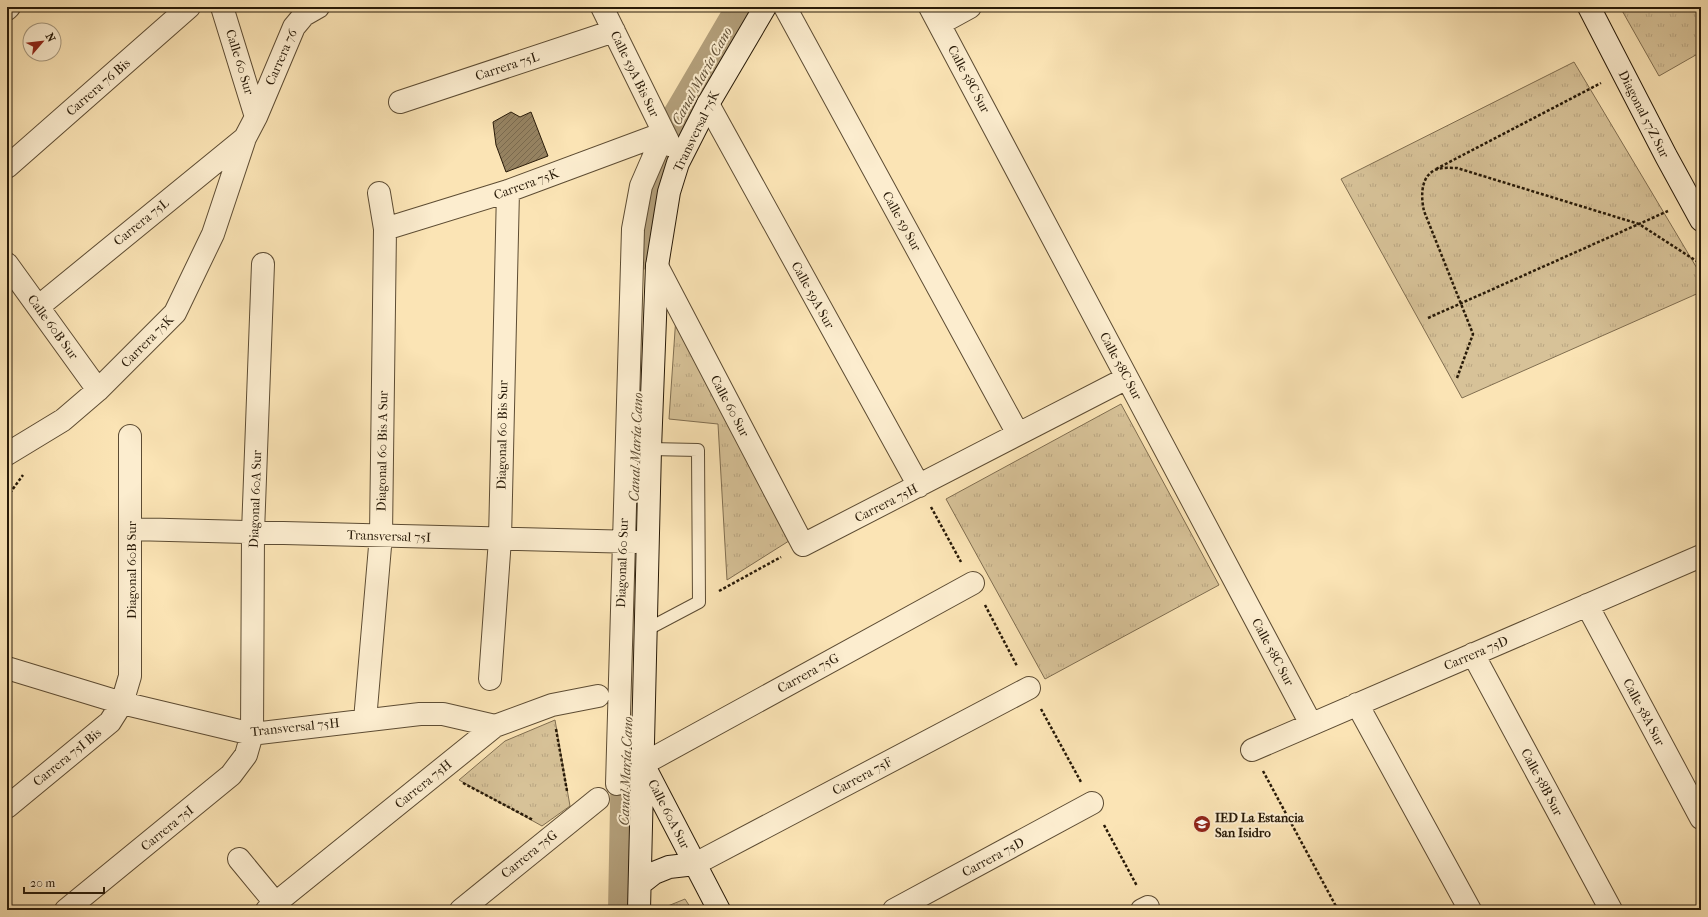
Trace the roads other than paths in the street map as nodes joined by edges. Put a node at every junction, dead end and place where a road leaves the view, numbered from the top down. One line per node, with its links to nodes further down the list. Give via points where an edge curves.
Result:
1 (189, 7): 17 (street, Carrera 76 Bis)
2 (222, 7): 13 (street, Calle 60 Sur)
3 (318, 7): 13 (street, Carrera 76, via 304,15 294,27)
4 (602, 7): 10 (street, Calle 59A Bis Sur)
5 (765, 7): 12 (street, Transversal 75K)
6 (785, 7): 28 (street, Calle 59 Sur)
7 (970, 7): 9 (street)
8 (1589, 7): 20 (street, Diagonal 57Z Sur)
9 (935, 16): 26 (street, Calle 58C Sur)
10 (614, 31): 11 (street, Carrera 75L); 14 (street, Calle 59A Bis Sur)
11 (400, 102)
12 (708, 104): 16 (street, Transversal 75K); 32 (street, Calle 59A Sur)
13 (256, 117): 15 (street, Carrera 75K)
14 (664, 133): 16 (street, Calle 59A Bis Sur); 18 (street, Carrera 75K); 37 (street, Diagonal 60 Sur, via 641,186 632,229)
15 (245, 138): 25 (street, Carrera 75L); 27 (street, Carrera 75K, via 213,234 175,313)
16 (678, 162): 24 (street, Transversal 75K, via 669,192)
17 (7, 167)
18 (508, 191): 21 (street, Carrera 75K); 36 (street, Diagonal 60 Bis Sur)
19 (379, 193): 21 (street, Diagonal 60 Bis A Sur)
20 (1701, 220)
21 (385, 229): 35 (street, Diagonal 60 Bis A Sur)
22 (7, 264): 25 (street, Calle 60B Sur)
23 (263, 264): 34 (street, Diagonal 60A Sur)
24 (656, 266): 30 (street, Diagonal 60 Sur); 39 (street, Calle 60 Sur)
25 (38, 307): 27 (street, Calle 60B Sur)
26 (1127, 378): 28 (street, Carrera 75H); 52 (street, Calle 58C Sur)
27 (98, 390): 31 (street, Carrera 75K, via 63,420)
28 (1018, 434): 32 (street, Carrera 75H)
29 (130, 436): 33 (street, Diagonal 60B Sur)
30 (650, 449): 38 (street, Diagonal 60 Sur); 43 (lane, via 698,450 699,602)
31 (7, 454)
32 (919, 486): 39 (street, Carrera 75H)
33 (131, 529): 34 (street, Transversal 75I); 49 (street, Diagonal 60B Sur, via 130,676)
34 (253, 532): 35 (street, Transversal 75I); 54 (street, Diagonal 60A Sur)
35 (381, 535): 36 (street, Transversal 75I); 51 (street, Diagonal 60 Bis A Sur)
36 (500, 539): 37 (street, Transversal 75I); 46 (street, Diagonal 60 Bis Sur)
37 (623, 542): 38 (street, Transversal 75I); 57 (street, Diagonal 60 Sur)
38 (648, 543): 43 (street, Diagonal 60 Sur)
39 (803, 545)
40 (1699, 561): 42 (street, Carrera 75D)
41 (973, 583): 56 (street, Carrera 75G)
42 (1587, 605): 44 (street, Carrera 75D); 61 (street, Calle 58A Sur)
43 (646, 630): 56 (street, Diagonal 60 Sur)
44 (1473, 654): 50 (street, Carrera 75D); 72 (street, Calle 58B Sur)
45 (7, 668): 49 (street, Transversal 75H)
46 (490, 679)
47 (1029, 688): 63 (street, Carrera 75F)
48 (598, 696): 53 (street, Carrera 75H, via 552,705)
49 (122, 703): 54 (street, Transversal 75H); 60 (street, Carrera 75I Bis, via 110,722)
50 (1357, 704): 52 (street, Carrera 75D); 71 (street)
51 (366, 720): 53 (street, Transversal 75H, via 443,714); 54 (street, Transversal 75H)
52 (1311, 724): 55 (street, Carrera 75D)
53 (494, 726): 65 (street, Carrera 75H)
54 (252, 734): 66 (street, Carrera 75I, via 246,755 231,775)
55 (1252, 750)
56 (642, 764): 63 (street, Calle 60A Sur); 64 (street, Diagonal 60 Sur)
57 (617, 784)
58 (598, 799): 67 (street, Carrera 75G)
59 (1092, 803): 70 (street, Carrera 75D)
60 (7, 807)
61 (1701, 818)
62 (239, 859): 65 (street)
63 (694, 864): 64 (street, Calle 60A Sur, via 654,872); 69 (street, Calle 60A Sur)
64 (640, 884): 68 (street, Diagonal 60 Sur)
65 (274, 908)
66 (66, 910)
67 (461, 910)
68 (639, 910)
69 (719, 910)
70 (894, 910)
71 (1470, 910)
72 (1611, 910)

